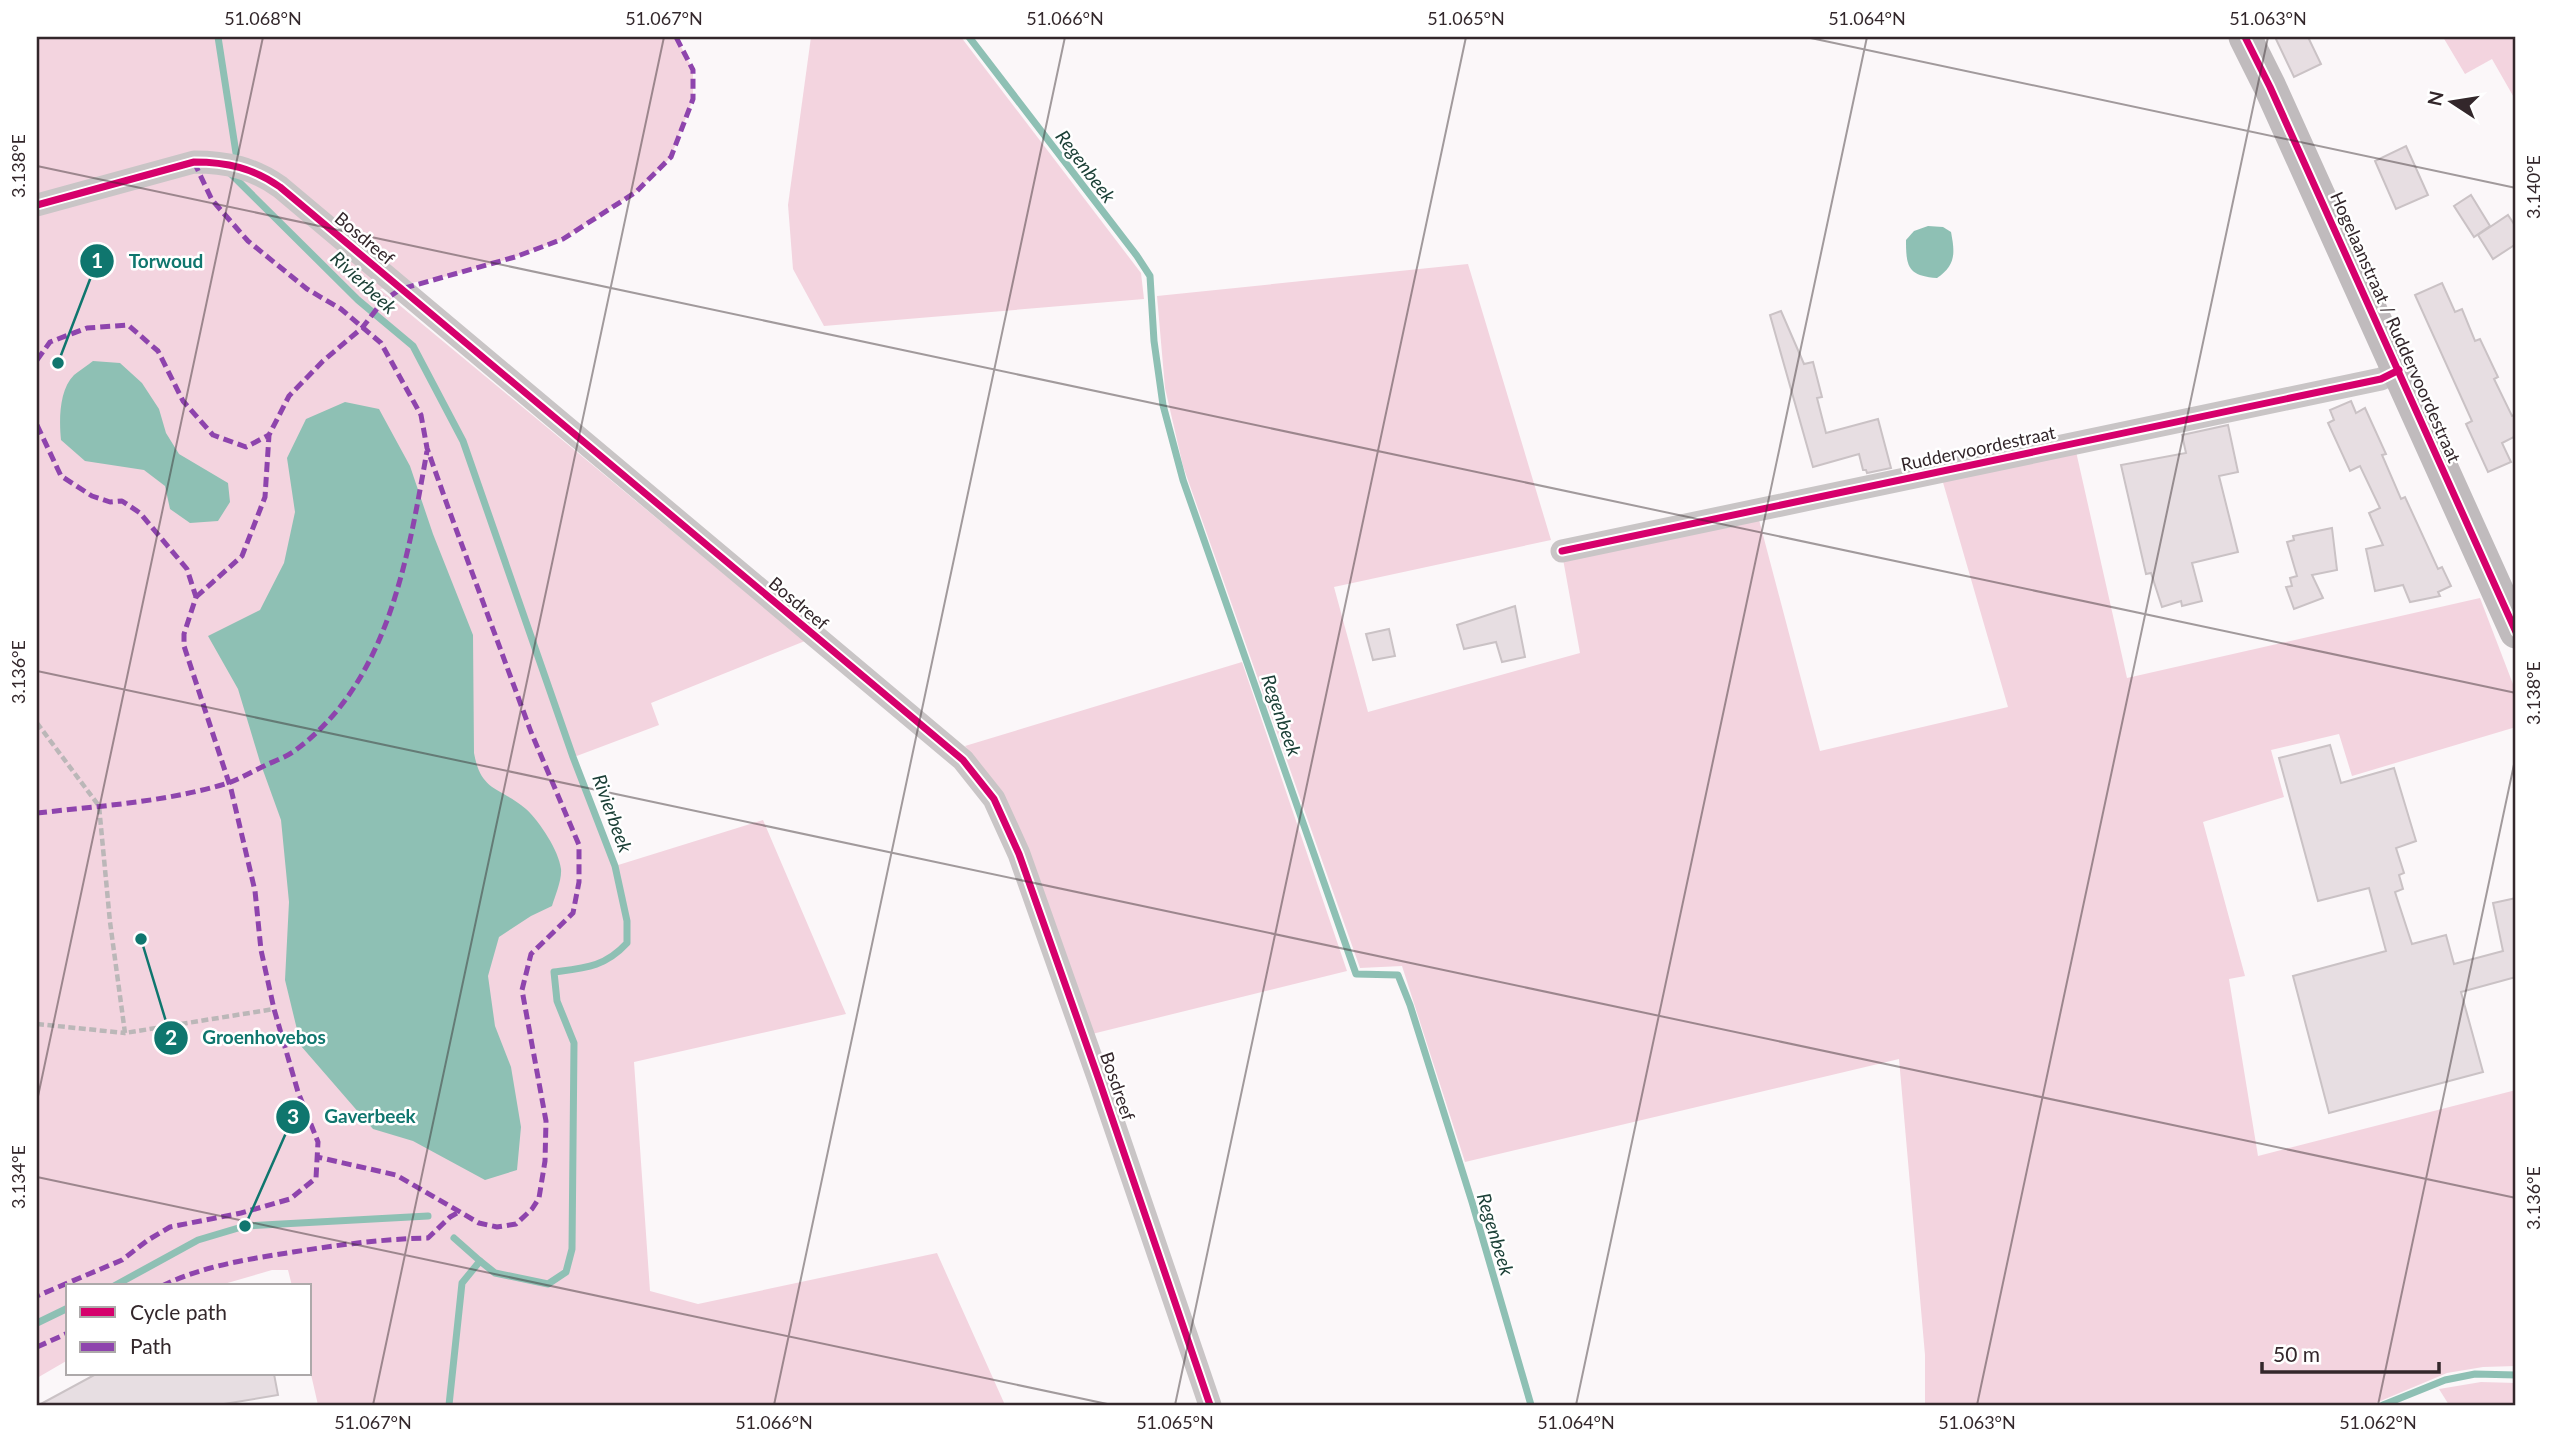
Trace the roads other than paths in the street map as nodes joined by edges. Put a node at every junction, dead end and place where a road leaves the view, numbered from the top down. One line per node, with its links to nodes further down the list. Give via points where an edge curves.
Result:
1 (2245, 37): 3 (street, Hogelaanstraat / Ruddervoordestraat)
2 (37, 205): 6 (street, Bosdreef, via 194,162 241,166 264,176 962,760 994,799 1019,854)
3 (2399, 370): 4 (street, Ruddervoordestraat, via 2381,379); 5 (street, Hogelaanstraat / Ruddervoordestraat)
4 (1562, 551)
5 (2516, 632)
6 (1210, 1405)

